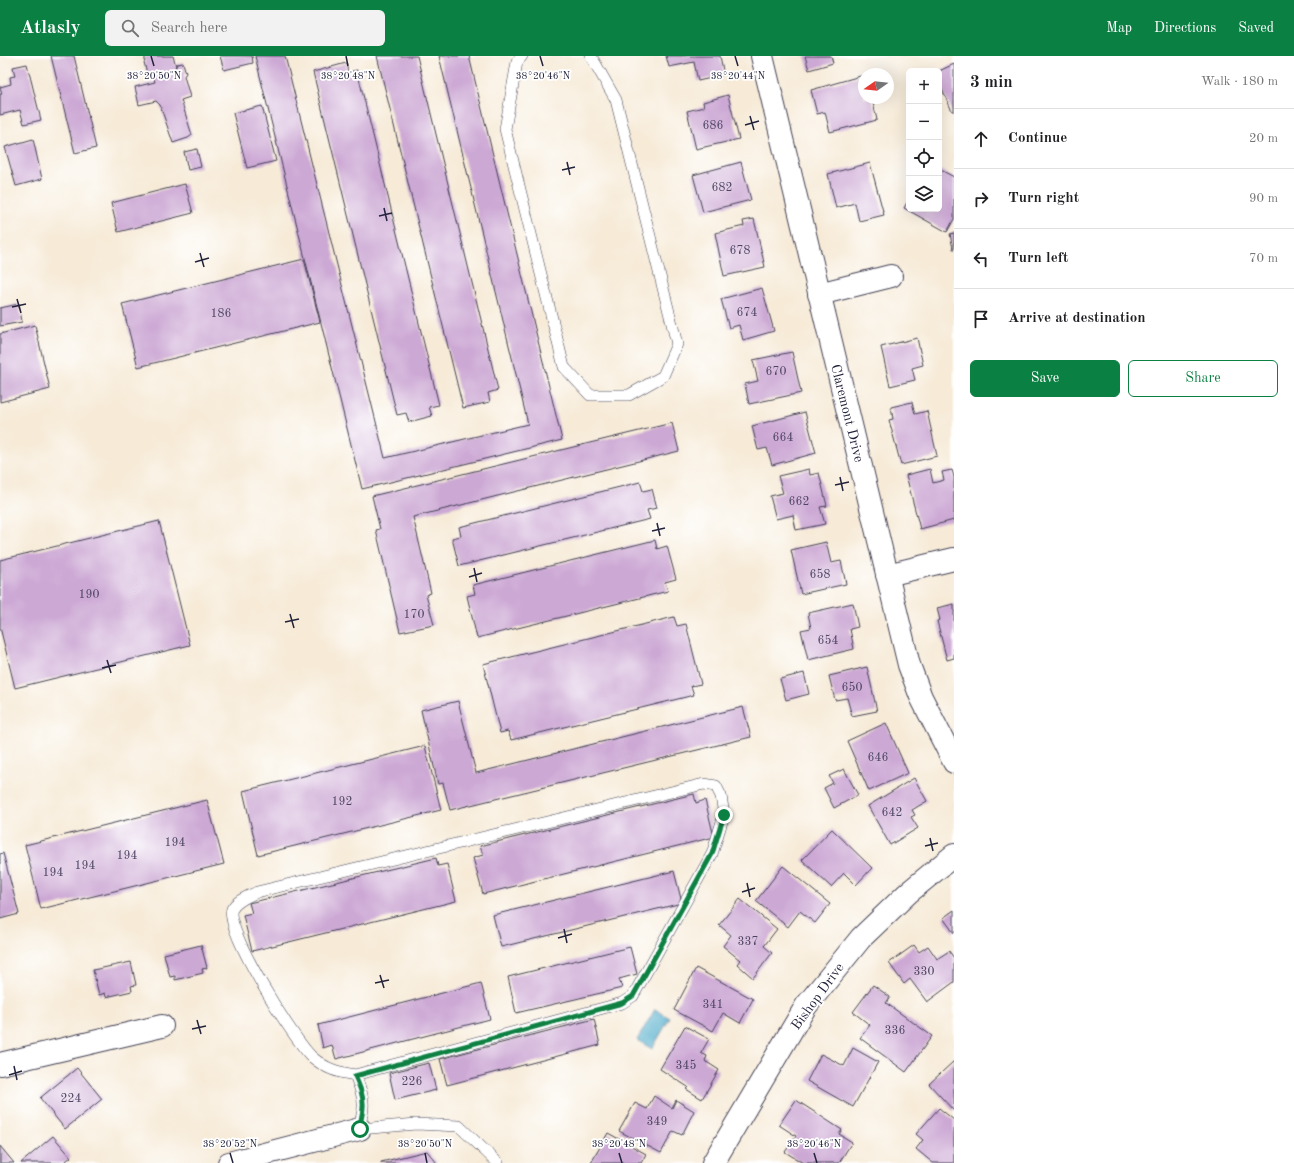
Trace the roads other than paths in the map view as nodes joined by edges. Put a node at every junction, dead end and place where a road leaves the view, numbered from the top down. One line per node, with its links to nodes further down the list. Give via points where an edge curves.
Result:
1 (522, 56): 2 (lane, via 517,62 505,129 564,367 590,395 629,395 663,376 677,344 616,100)
2 (591, 56)
3 (762, 56): 5 (street, Claremont Drive)
4 (891, 276): 5 (street)
5 (819, 294): 7 (street, Claremont Drive)
6 (954, 559): 7 (street)
7 (887, 575): 8 (street, Claremont Drive, via 909,665 921,697)
8 (954, 762)
9 (954, 855): 16 (street, Bishop Drive, via 908,893 861,938 806,1006)
10 (162, 1026): 11 (street)
11 (0, 1064)
12 (355, 1076): 12 (lane, via 330,1070 310,1056 267,994 241,944 231,918 232,909 239,901 257,892 280,886 704,784 716,786 722,796 724,815 712,854 633,996 622,1003); 13 (lane, via 364,1106)
13 (360, 1129): 14 (street); 15 (lane, via 416,1124 458,1126)
14 (229, 1163)
15 (498, 1163)
16 (713, 1163)

